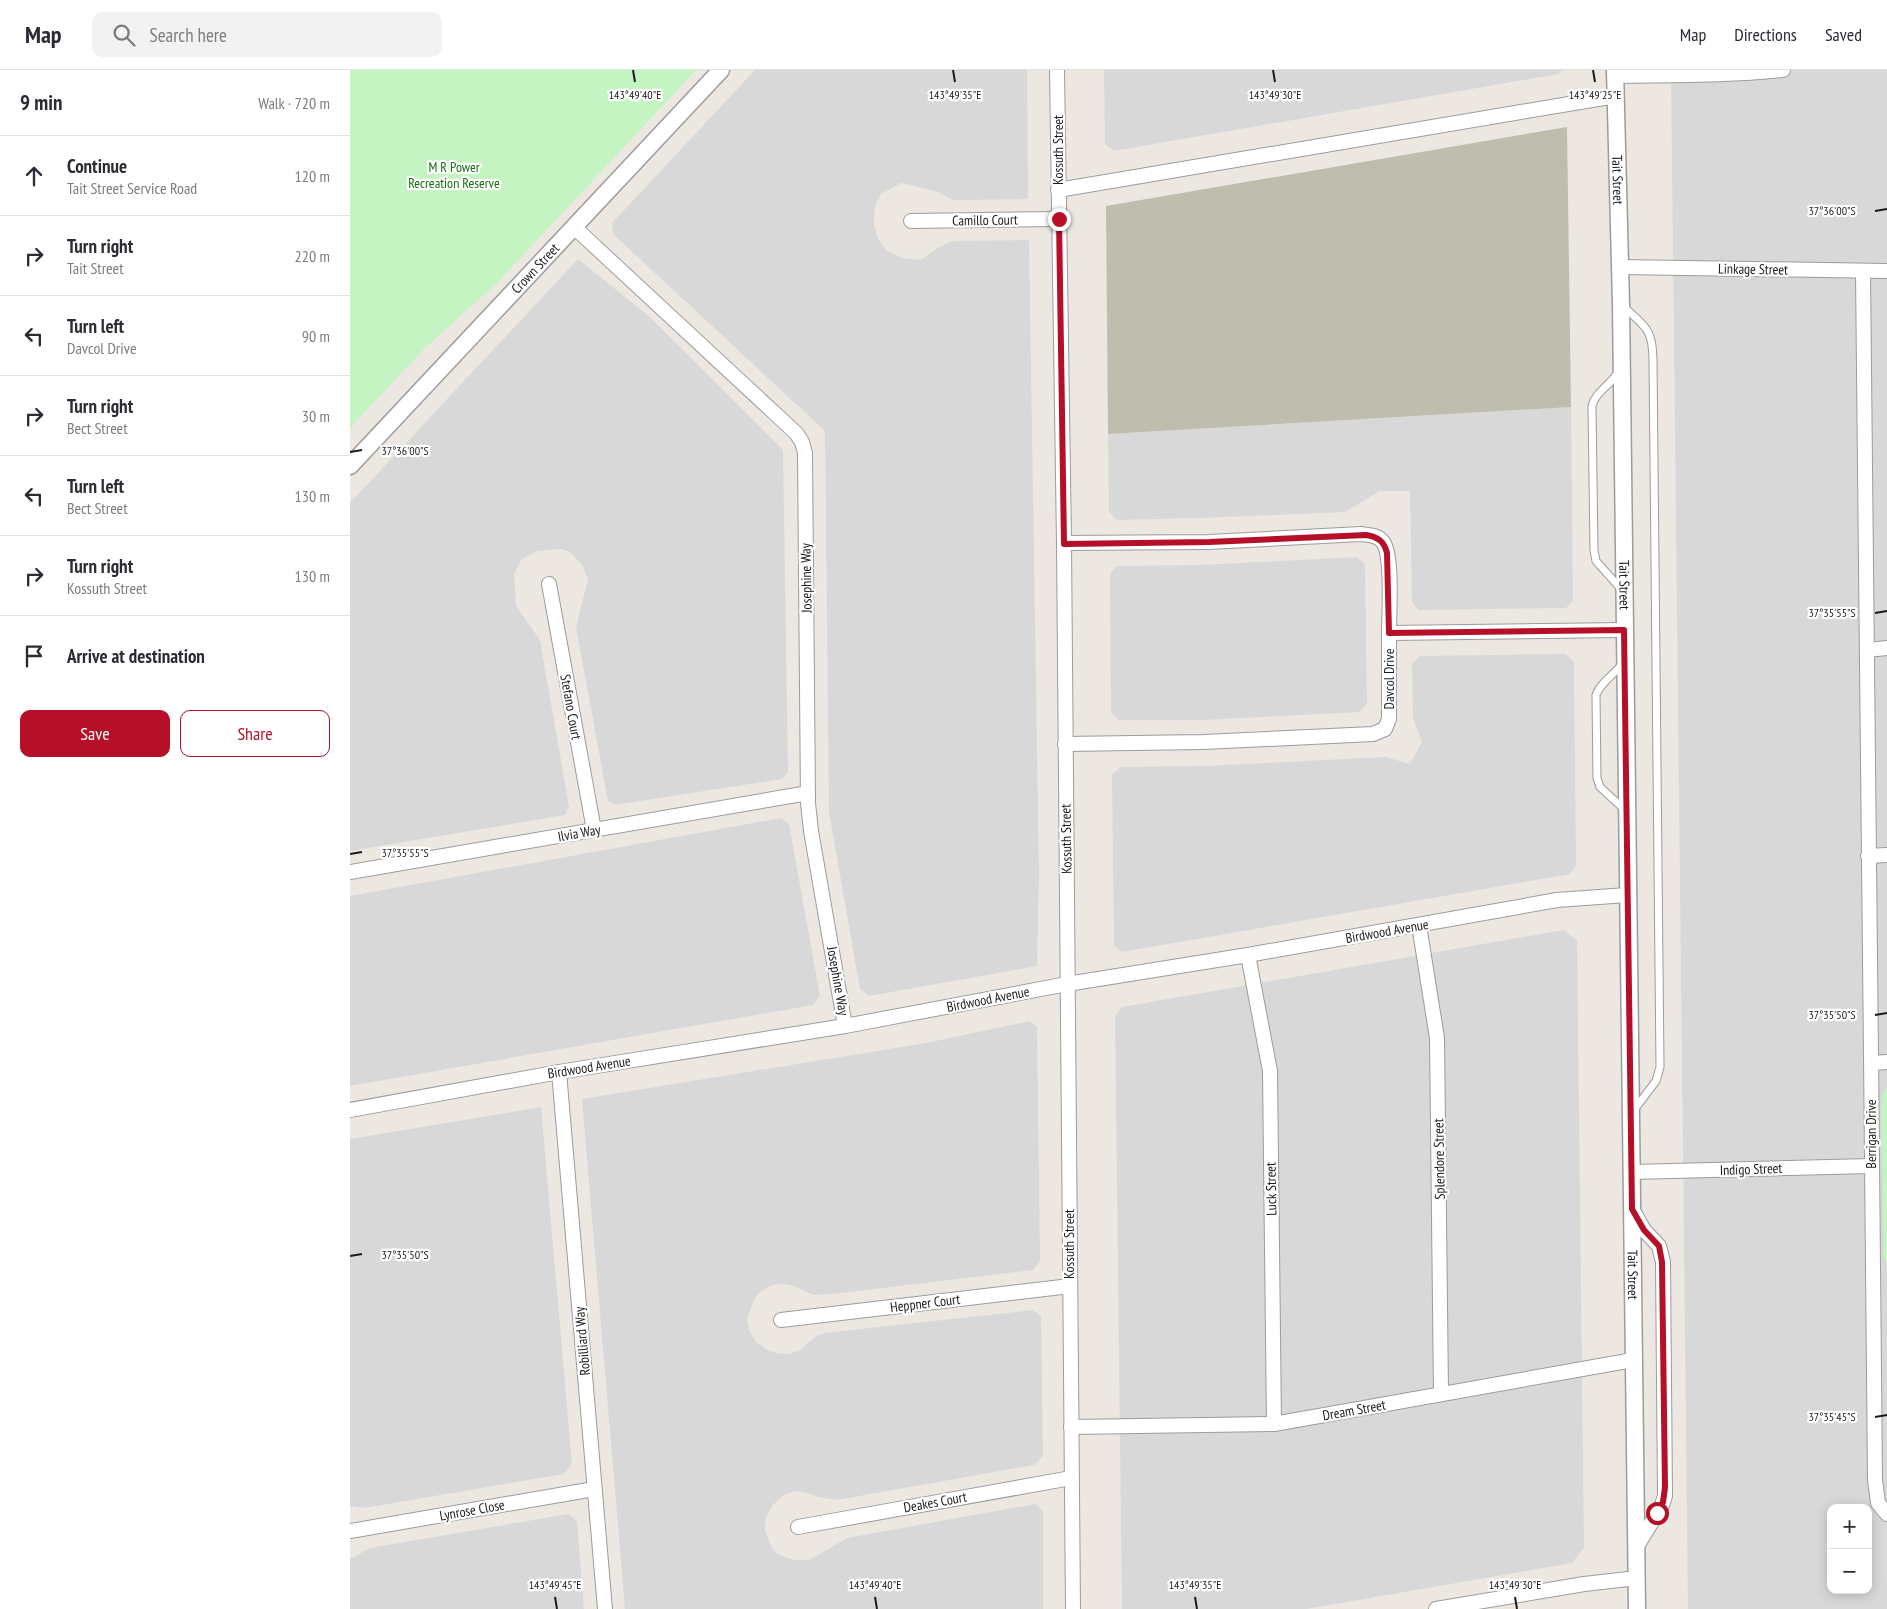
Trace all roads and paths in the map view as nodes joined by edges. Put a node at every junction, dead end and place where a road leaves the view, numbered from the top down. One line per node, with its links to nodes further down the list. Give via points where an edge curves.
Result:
1 (720, 70): 9 (street, Crown Street)
2 (1057, 70): 6 (street, Kossuth Street)
3 (1783, 70): 4 (street, via 1683,75)
4 (1615, 73): 5 (street, Tait Street)
5 (1616, 96): 6 (street); 10 (street, Tait Street)
6 (1058, 190): 7 (street, Kossuth Street)
7 (1059, 219): 8 (street, Camillo Court); 16 (street, Kossuth Street)
8 (911, 221)
9 (574, 227): 15 (street, Crown Street); 25 (street, Josephine Way, via 802,442 805,453)
10 (1620, 267): 11 (street, Linkage Street); 13 (street, Tait Street)
11 (1863, 271): 12 (street, Linkage Street); 22 (street, Berrigan Drive)
12 (1887, 271)
13 (1621, 304): 14 (street, Tait Street); 40 (lane, via 1650,334 1653,343 1660,1067 1653,1087)
14 (1622, 366): 18 (street, Tait Street); 18 (lane, via 1612,382 1596,396 1592,410 1594,556)
15 (350, 466)
16 (1064, 544): 20 (street, via 1376,536 1384,544 1388,557); 24 (street, Kossuth Street)
17 (549, 584): 27 (street, Stefano Court)
18 (1624, 593): 19 (street, Tait Street)
19 (1624, 630): 20 (street, Davcol Drive); 23 (street, Tait Street)
20 (1389, 633): 24 (street, Davcol Drive, via 1389,713 1386,727 1378,732 1194,742)
21 (1887, 648): 22 (street)
22 (1866, 650): 29 (street, Berrigan Drive)
23 (1625, 659): 26 (street, Tait Street); 26 (lane, via 1596,695 1596,768 1600,787)
24 (1065, 744): 34 (street, Kossuth Street)
25 (808, 793): 27 (street, Ilvia Way); 35 (street, Josephine Way)
26 (1626, 812): 31 (street, Tait Street)
27 (594, 830): 30 (street, Ilvia Way)
28 (1887, 855): 29 (street)
29 (1868, 856): 37 (street, Berrigan Drive)
30 (350, 872)
31 (1627, 895): 32 (street, Birdwood Avenue, via 1557,900); 40 (street, Tait Street)
32 (1419, 925): 33 (street, Birdwood Avenue); 48 (street, Splendore Street, via 1437,1038)
33 (1248, 956): 34 (street, Birdwood Avenue); 49 (street, Luck Street, via 1270,1071)
34 (1068, 984): 35 (street, Birdwood Avenue); 44 (street, Kossuth Street)
35 (845, 1026): 38 (street, Birdwood Avenue)
36 (1887, 1062): 37 (street)
37 (1872, 1063): 41 (street, Berrigan Drive)
38 (560, 1072): 39 (street, Birdwood Avenue); 52 (street, Robilliard Way)
39 (350, 1110)
40 (1631, 1115): 42 (street, Tait Street)
41 (1871, 1166): 42 (street, Indigo Street); 45 (street, Berrigan Drive)
42 (1632, 1172): 43 (street, Tait Street)
43 (1632, 1209): 47 (street, Tait Street); 56 (street, via 1644,1230 1659,1246 1662,1262 1665,1496)
44 (1070, 1286): 46 (street, Heppner Court); 50 (street, Kossuth Street)
45 (1880, 1288): 53 (street, Berrigan Drive, via 1875,1487 1878,1503)
46 (781, 1320)
47 (1633, 1360): 48 (street, Dream Street); 56 (street, Tait Street)
48 (1441, 1394): 49 (street, Dream Street)
49 (1274, 1424): 50 (street, Dream Street)
50 (1071, 1426): 51 (street, Kossuth Street)
51 (1071, 1478): 54 (street, Deakes Court); 59 (street, Kossuth Street)
52 (594, 1489): 55 (street, Lynrose Close); 58 (street, Robilliard Way)
53 (1887, 1514)
54 (798, 1527)
55 (350, 1531)
56 (1636, 1548): 57 (street, Tait Street)
57 (1637, 1578): 60 (street); 61 (street, Tait Street)
58 (604, 1609)
59 (1073, 1609)
60 (1436, 1609)
61 (1637, 1609)

